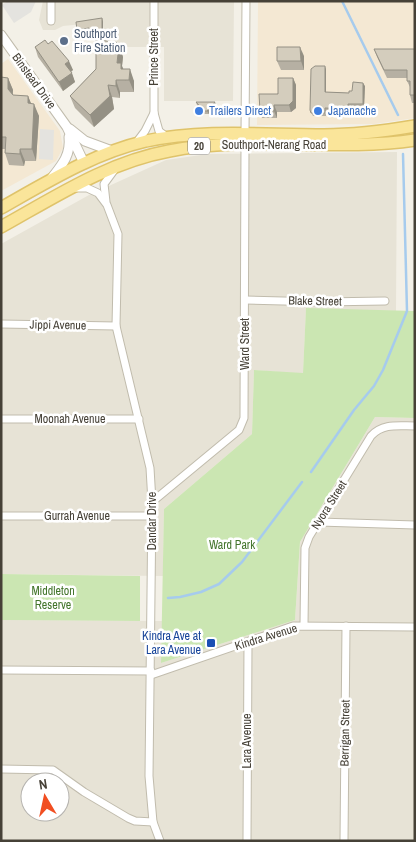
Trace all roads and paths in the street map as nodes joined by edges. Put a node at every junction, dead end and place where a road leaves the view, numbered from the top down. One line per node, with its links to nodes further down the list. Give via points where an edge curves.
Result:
1 (52, 1): 4 (street)
2 (154, 1): 6 (street, Prince Street)
3 (246, 1): 10 (street, Ward Street)
4 (51, 21)
5 (1, 35): 8 (street, Binstead Drive)
6 (154, 113): 9 (street, Prince Street, via 159,131); 12 (street, Prince Street)
7 (415, 126): 10 (main road, Southport-Nerang Road / 20, via 361,134)
8 (67, 127): 13 (street, Binstead Drive, via 85,141); 14 (street, Binstead Drive); 16 (street, via 70,147 66,161)
9 (167, 138): 10 (main road, Southport-Nerang Road / 20, via 208,134); 12 (main road, Southport-Nerang Road / 20)
10 (245, 140): 11 (main road, Southport-Nerang Road / 20, via 362,145); 15 (main road, Southport-Nerang Road / 20, via 170,150); 21 (street, Ward Street)
11 (415, 140)
12 (136, 144): 13 (main road, Southport-Nerang Road / 20)
13 (112, 151): 14 (main road, Southport-Nerang Road / 20)
14 (84, 163): 15 (main road, via 92,168); 16 (main road, Southport-Nerang Road / 20)
15 (114, 167): 17 (main road, Southport-Nerang Road / 20); 18 (street, Dandar Drive, via 104,186)
16 (50, 181): 19 (main road, Southport-Nerang Road / 20)
17 (71, 188): 18 (street, Dandar Drive, via 95,190); 20 (main road, Southport-Nerang Road / 20)
18 (107, 205): 24 (street, Dandar Drive, via 118,234)
19 (1, 208)
20 (1, 227)
21 (245, 300): 22 (street, Blake Street); 28 (street, Ward Street, via 244,418 239,430)
22 (386, 302)
23 (1, 324): 24 (street, Jippi Avenue)
24 (116, 326): 26 (street, Dandar Drive)
25 (1, 419): 26 (street, Moonah Avenue)
26 (139, 419): 28 (street, Dandar Drive, via 150,468)
27 (415, 426): 31 (street, Nyora Street, via 386,426 371,436)
28 (152, 502): 30 (street, Dandar Drive)
29 (1, 516): 30 (street, Gurrah Avenue)
30 (152, 516): 38 (street, Dandar Drive)
31 (319, 522): 32 (street); 33 (street, Nyora Street, via 305,548)
32 (415, 525)
33 (304, 625): 34 (street, Kindra Avenue); 36 (street, Kindra Avenue)
34 (346, 626): 35 (street, Kindra Avenue); 44 (street, Berrigan Street)
35 (415, 627)
36 (248, 642): 38 (street, Kindra Avenue); 43 (street, Lara Avenue)
37 (1, 670): 38 (street, Kindra Avenue)
38 (151, 673): 40 (street, Dandar Drive, via 149,776)
39 (1, 769): 40 (street, via 53,770 128,818)
40 (153, 822): 41 (street, Dandar Drive)
41 (158, 837): 42 (street, Dandar Drive)
42 (151, 841)
43 (247, 841)
44 (344, 841)

